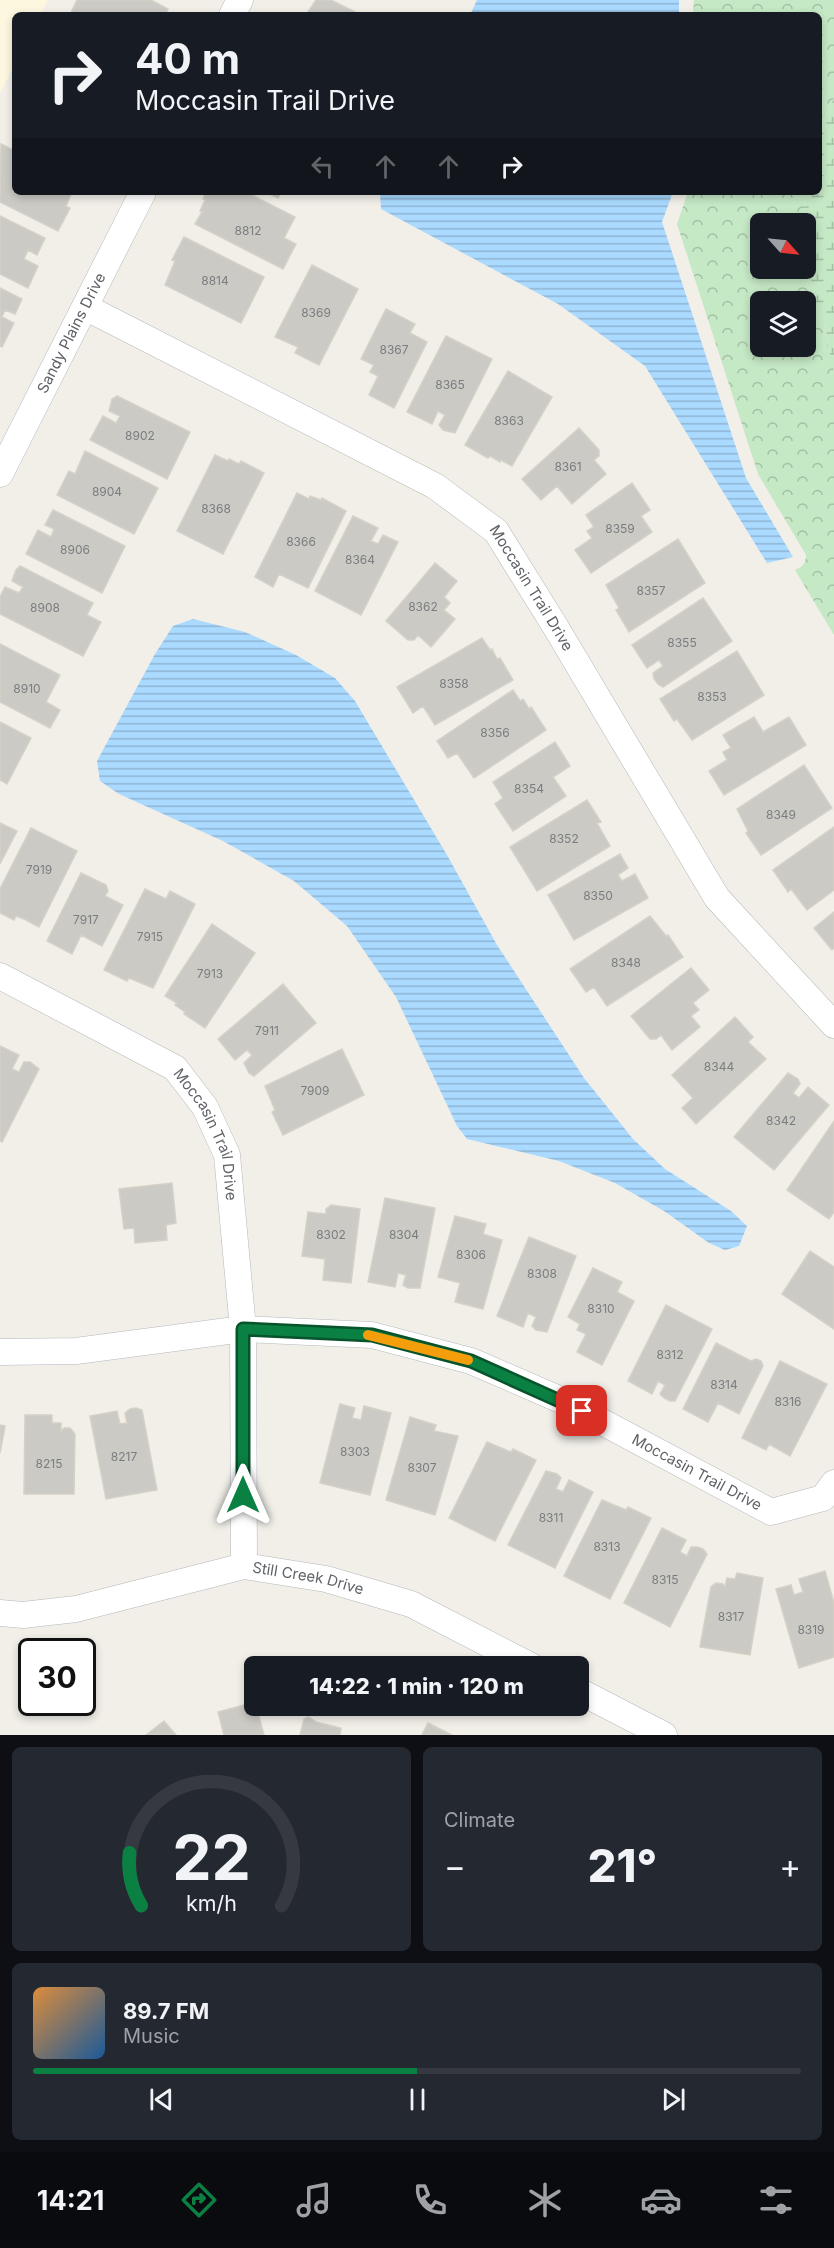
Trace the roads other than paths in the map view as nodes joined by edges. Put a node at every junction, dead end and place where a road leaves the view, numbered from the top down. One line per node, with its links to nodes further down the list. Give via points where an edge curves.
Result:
1 (141, 195): 2 (street, Sandy Plains Drive)
2 (85, 307): 3 (street, Sandy Plains Drive); 5 (street, Moccasin Trail Drive, via 435,486 495,531 717,898)
3 (0, 474)
4 (0, 976): 6 (street, Moccasin Trail Drive, via 175,1068 205,1107 227,1155)
5 (834, 1025)
6 (243, 1329): 7 (street, Moccasin Trail Drive, via 76,1351); 8 (street, Moccasin Trail Drive, via 372,1335 471,1361 561,1400 771,1512 823,1498); 9 (street, Moccasin Trail Drive)
7 (0, 1352)
8 (834, 1483)
9 (244, 1566): 10 (street, Still Creek Drive, via 76,1609 23,1615); 11 (street, Still Creek Drive, via 326,1579 411,1604)
10 (0, 1612)
11 (512, 1656)
12 (589, 1696): 13 (street)
13 (664, 1735)

